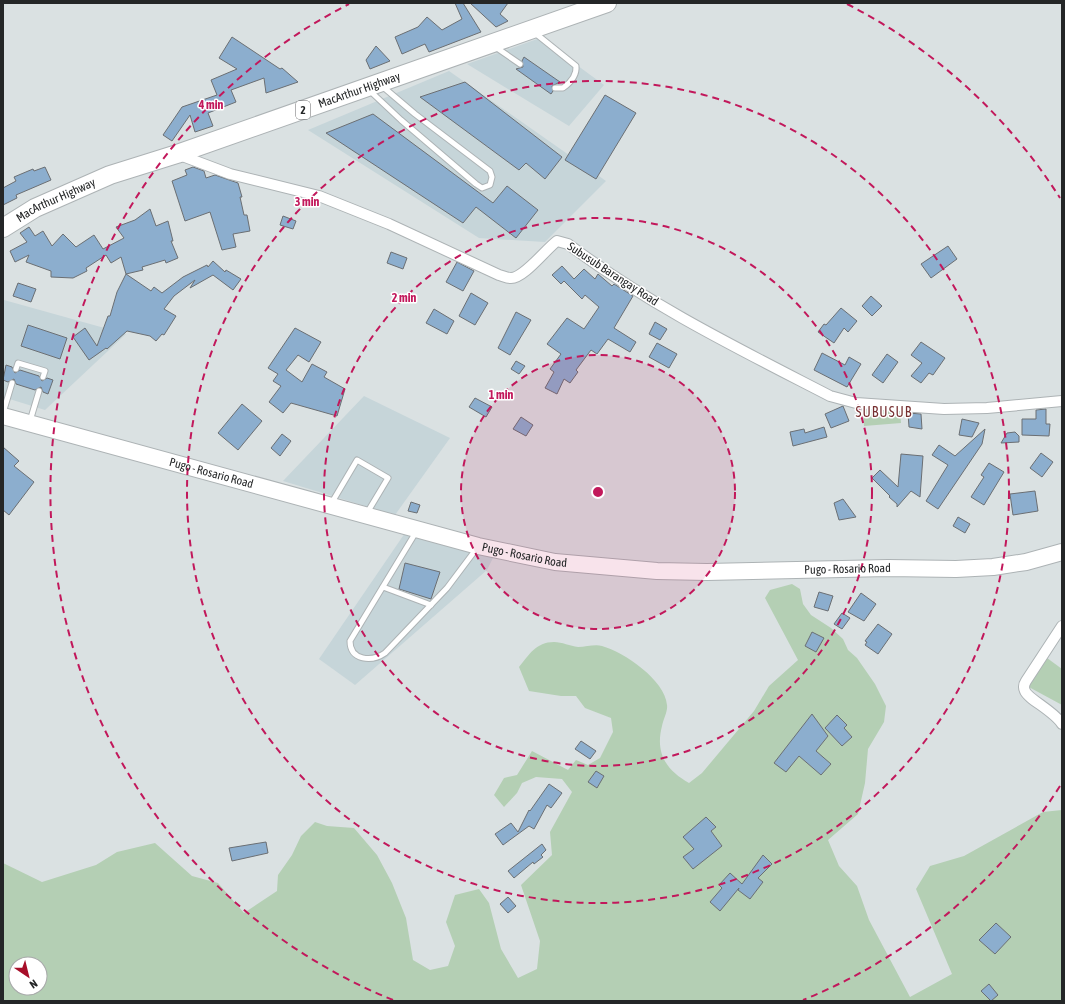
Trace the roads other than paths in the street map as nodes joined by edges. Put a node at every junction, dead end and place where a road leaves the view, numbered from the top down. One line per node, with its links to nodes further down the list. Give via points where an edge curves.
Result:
1 (607, 3): 2 (highway, MacArthur Highway / 2)
2 (532, 31): 3 (highway, MacArthur Highway / 2); 6 (lane, via 576,66 576,73 569,82 562,88)
3 (492, 45): 4 (lane); 5 (highway, MacArthur Highway / 2)
4 (520, 64)
5 (373, 86): 5 (lane, via 401,120 476,184 482,188 490,186 490,171 415,114); 7 (highway, MacArthur Highway / 2)
6 (555, 88)
7 (177, 154): 8 (highway, MacArthur Highway / 2, via 110,175 35,208); 13 (street, Subusub Barangay Road, via 230,174 319,196 389,224 508,278 522,274 557,241 564,242 650,299 740,349 842,400 944,409)
8 (3, 228)
9 (16, 368): 10 (lane, via 18,363 45,371)
10 (43, 377)
11 (12, 383): 14 (lane)
12 (39, 391): 15 (lane)
13 (1062, 401)
14 (3, 414): 15 (main road, Pugo - Rosario Road)
15 (29, 423): 16 (main road, Pugo - Rosario Road)
16 (330, 505): 17 (main road, Pugo - Rosario Road); 17 (lane, via 357,460 388,478)
17 (367, 514): 18 (main road, Pugo - Rosario Road)
18 (418, 530): 19 (main road, Pugo - Rosario Road); 21 (lane)
19 (478, 546): 20 (main road, Pugo - Rosario Road, via 555,562 657,571 707,572 964,569 1026,562); 22 (lane)
20 (1062, 552)
21 (383, 587): 22 (lane); 22 (lane, via 350,641 350,648 362,658 378,658 385,653)
22 (431, 605)
23 (1062, 626): 24 (street, via 1024,687 1029,696 1054,714)
24 (1062, 724)

